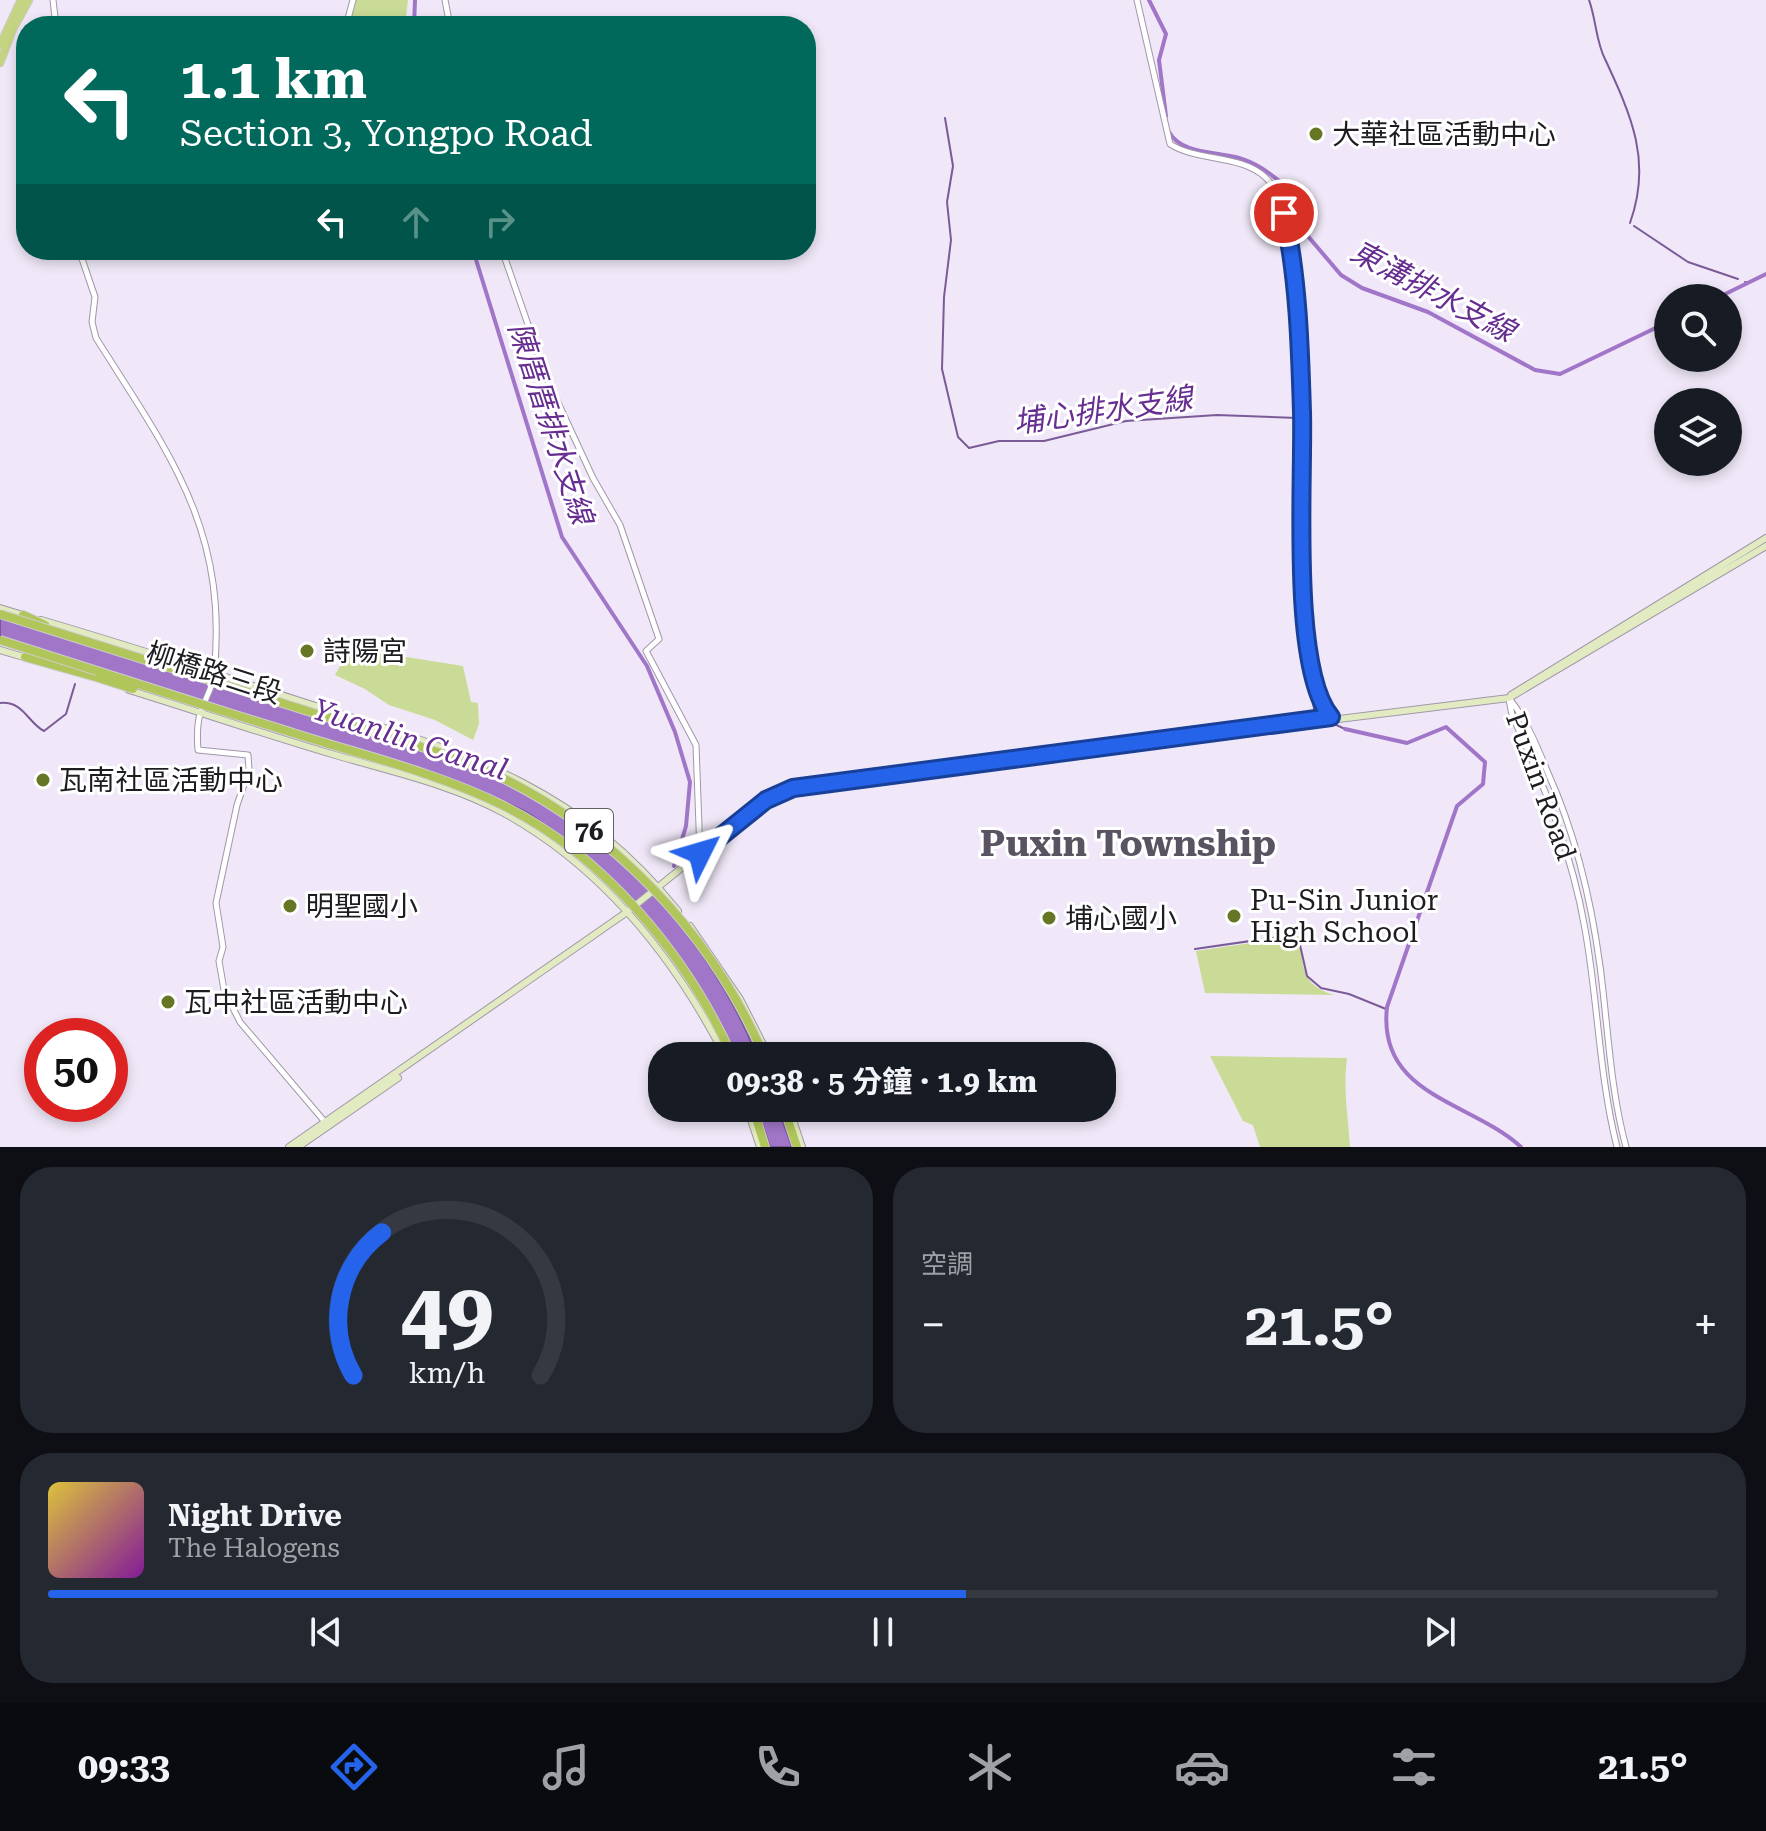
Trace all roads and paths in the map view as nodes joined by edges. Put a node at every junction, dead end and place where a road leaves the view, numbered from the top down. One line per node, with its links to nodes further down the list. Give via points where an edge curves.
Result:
1 (21, 0): 4 (main road)
2 (1137, 0): 19 (street, via 1170,144 1254,170 1278,193 1299,300 1300,518 1311,662 1320,704)
3 (16, 24): 5 (main road)
4 (0, 45)
5 (0, 63)
6 (82, 260): 15 (street, via 95,297 96,338 170,454 193,501 214,591)
7 (505, 260): 21 (street, via 547,379 620,525 659,639 646,651 696,745)
8 (1766, 538): 16 (main road)
9 (1766, 546): 16 (main road)
10 (0, 611): 11 (main road, 柳橋路三段); 18 (highway, 76, bridge)
11 (23, 615): 15 (main road, 柳橋路三段); 18 (highway, bridge)
12 (0, 640): 20 (highway, 76, bridge)
13 (0, 650): 14 (main road, 柳橋路三段)
14 (25, 657): 17 (main road, 柳橋路三段); 20 (highway, bridge)
15 (214, 673): 17 (street); 22 (main road, 柳橋路三段, via 447,748 518,778 587,821)
16 (1509, 698): 19 (main road); 36 (street, Puxin Road, via 1555,813 1575,880); 37 (street, Puxin Road, via 1524,718 1563,807 1584,876)
17 (200, 713): 23 (main road, 柳橋路三段, via 435,785 500,811 563,853); 29 (street, via 198,750 248,755 249,770 216,903 224,990 240,1022)
18 (326, 716): 26 (highway, 76, bridge, via 491,771 584,827 677,916 723,980)
19 (1331, 717): 21 (main road, via 793,788 766,800)
20 (354, 752): 25 (highway, 76, bridge, via 482,796 567,847 654,930 697,990)
21 (700, 853): 22 (main road)
22 (656, 889): 23 (main road); 27 (main road, 柳橋路三段, via 712,953)
23 (627, 912): 24 (main road, 柳橋路三段, via 670,961); 28 (main road)
24 (717, 1042)
25 (725, 1042)
26 (758, 1042)
27 (760, 1042)
28 (422, 1057): 29 (main road); 33 (main road)
29 (325, 1122): 32 (main road)
30 (754, 1122): 34 (highway)
31 (791, 1122): 35 (highway)
32 (289, 1147)
33 (298, 1147)
34 (762, 1147)
35 (800, 1147)
36 (1617, 1147)
37 (1626, 1147)

